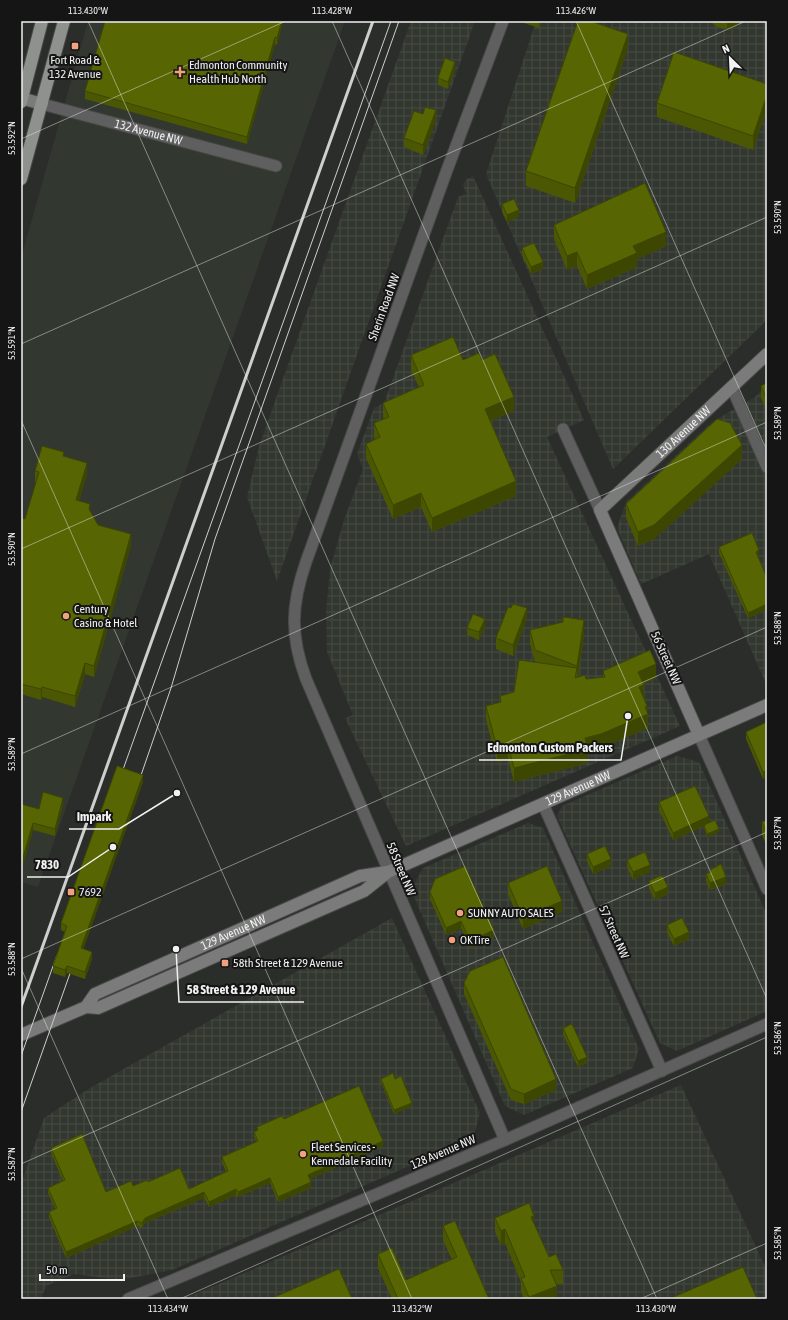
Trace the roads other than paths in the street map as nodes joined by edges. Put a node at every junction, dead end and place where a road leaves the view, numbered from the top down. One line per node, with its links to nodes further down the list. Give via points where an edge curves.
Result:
1 (42, 21): 4 (main road)
2 (64, 21): 5 (main road)
3 (503, 21): 13 (street, Sherin Road NW, via 314,540)
4 (21, 99): 5 (street, 132 Avenue NW)
5 (42, 104): 6 (street, 132 Avenue NW); 7 (main road)
6 (276, 166)
7 (21, 179)
8 (767, 354): 9 (street, 130 Avenue NW)
9 (732, 388): 11 (street); 12 (street, 130 Avenue NW)
10 (563, 429): 12 (street, 56 Street NW)
11 (767, 467)
12 (600, 510): 15 (street, 56 Street NW)
13 (294, 603): 17 (street, 58 Street NW, via 295,640 301,666)
14 (767, 705): 15 (street, 129 Avenue NW)
15 (699, 735): 16 (street, 129 Avenue NW); 18 (street, 56 Street NW)
16 (542, 804): 17 (street, 129 Avenue NW); 21 (street, 57 Street NW)
17 (388, 872): 20 (street, 129 Avenue NW, via 360,876 95,994 86,1007); 22 (street, 58 Street NW)
18 (767, 888)
19 (767, 1024): 21 (street, 128 Avenue NW)
20 (21, 1035)
21 (662, 1071): 22 (street, 128 Avenue NW)
22 (505, 1140): 23 (street, 128 Avenue NW)
23 (128, 1299)

